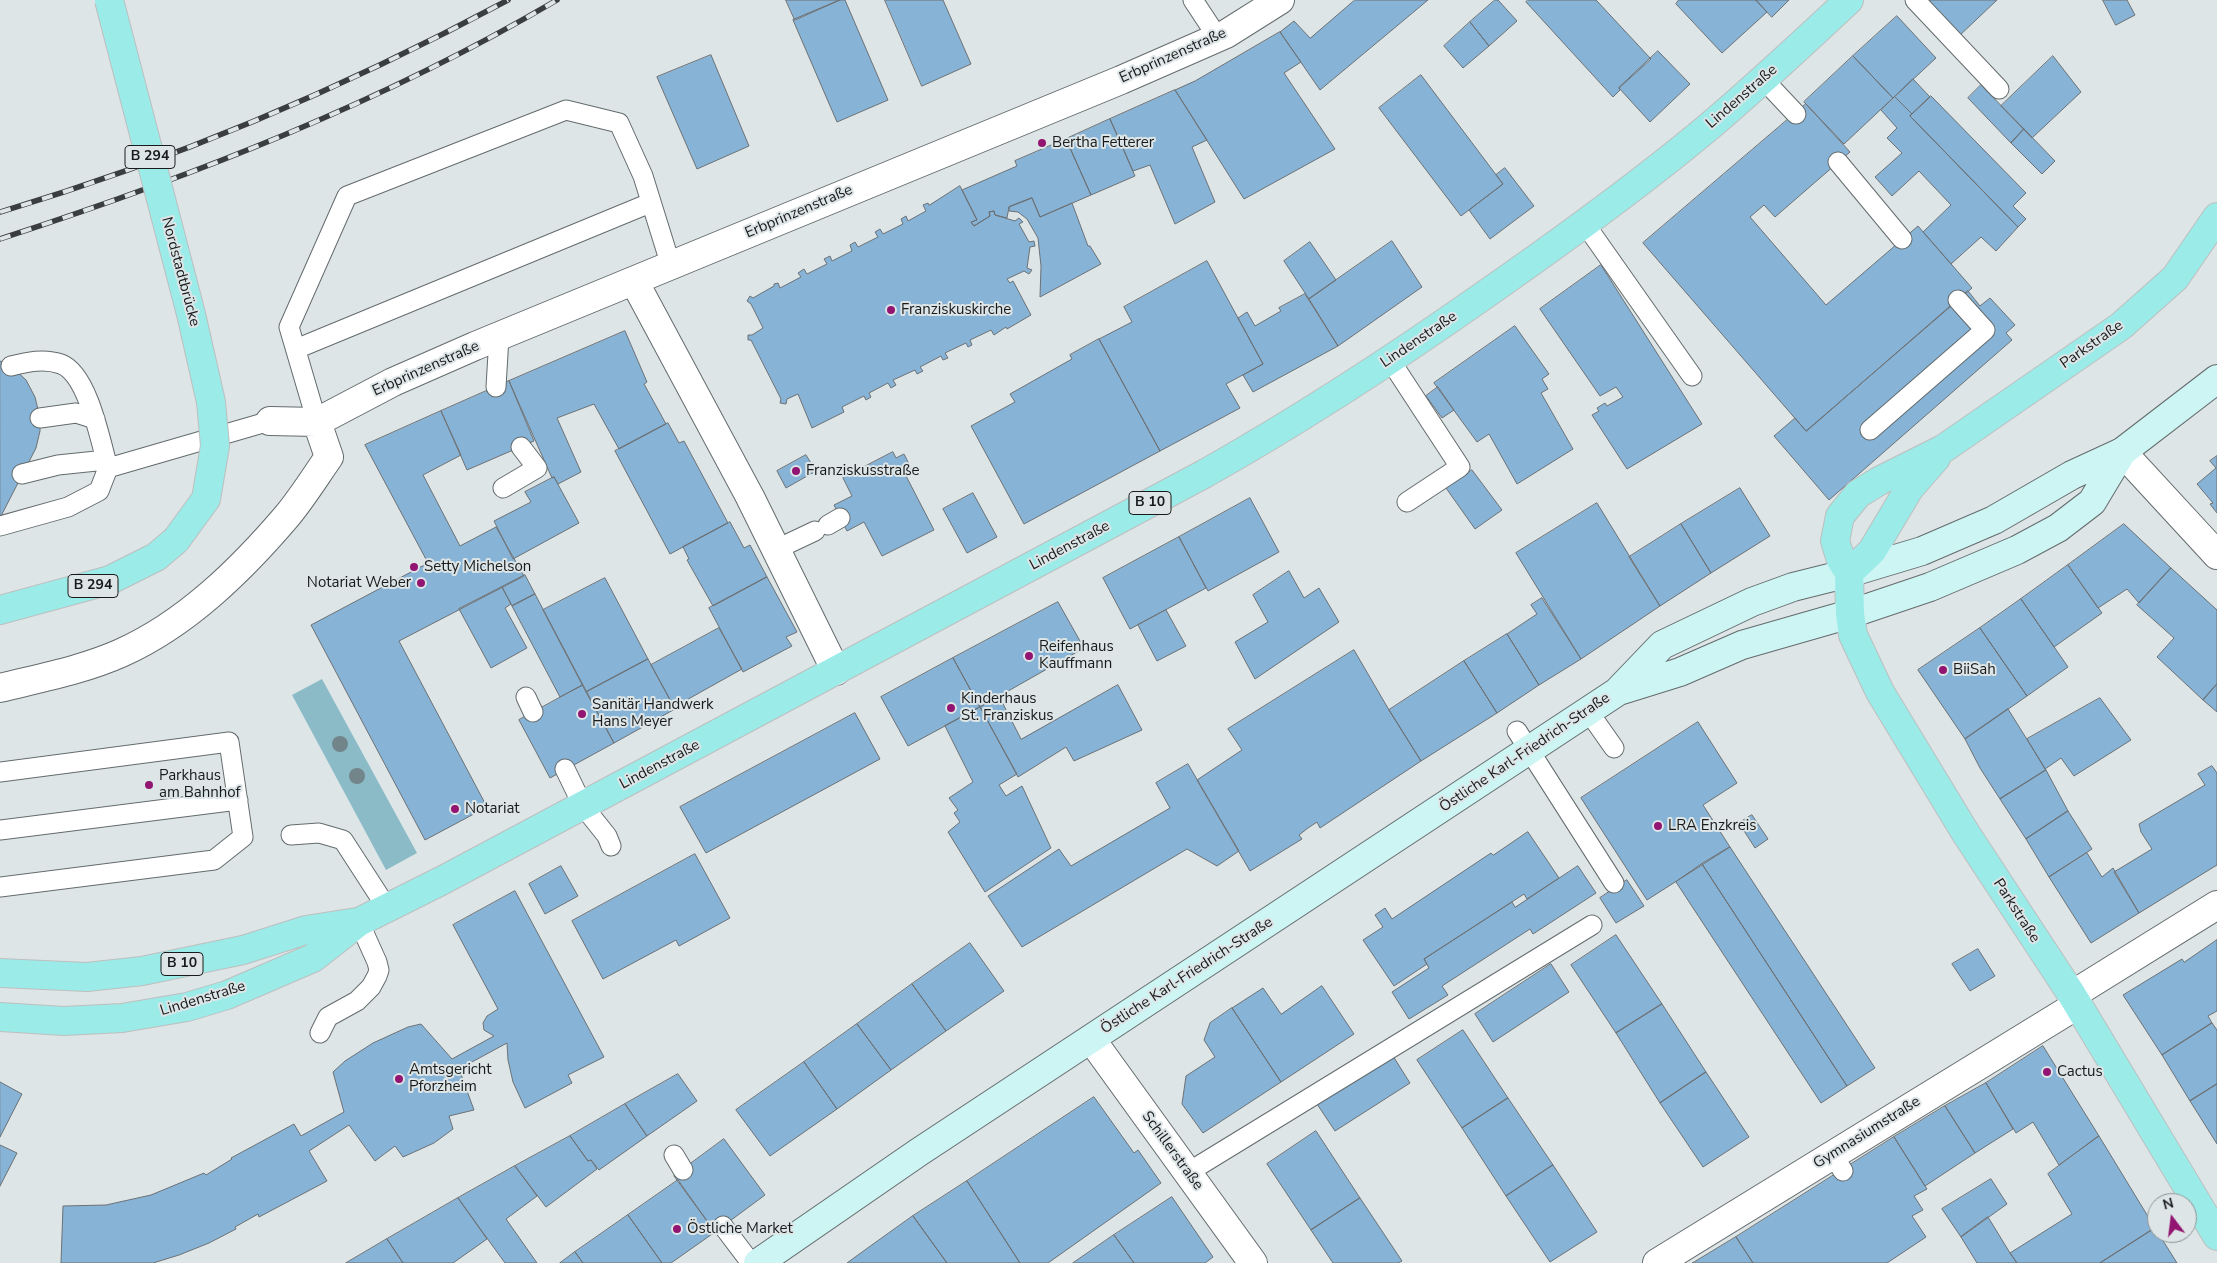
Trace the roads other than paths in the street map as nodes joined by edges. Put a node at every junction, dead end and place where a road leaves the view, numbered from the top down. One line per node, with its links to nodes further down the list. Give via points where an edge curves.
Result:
1 (109, 0): 42 (main road, Nordstadtbrücke / B 294, bridge, via 192,314 211,402 215,446 206,499 176,540 156,557 110,580)
2 (1193, 0): 6 (lane)
3 (1280, 0): 6 (street, Erbprinzenstraße)
4 (1849, 0): 7 (main road, Lindenstraße / B 10)
5 (1915, 0): 8 (lane)
6 (1218, 38): 15 (street, Erbprinzenstraße)
7 (1764, 80): 9 (lane); 13 (main road, Lindenstraße / B 10)
8 (1999, 88)
9 (1796, 114)
10 (1838, 162): 14 (lane)
11 (650, 203): 15 (lane); 19 (lane); 19 (lane, via 643,176 619,123 566,110 347,196 290,327)
12 (2217, 217): 31 (main road, Parkstraße, via 2175,278 2121,326)
13 (1585, 224): 20 (main road, Lindenstraße / B 10); 22 (lane)
14 (1902, 239)
15 (671, 266): 16 (street, Erbprinzenstraße)
16 (634, 281): 18 (street, Erbprinzenstraße); 39 (street)
17 (1958, 300): 29 (lane, via 1985,330)
18 (499, 337): 24 (lane); 28 (street, Erbprinzenstraße, via 394,382)
19 (296, 349): 28 (lane)
20 (1390, 360): 36 (lane, via 1460,467); 44 (main road, Lindenstraße / B 10, via 1306,415 1212,470)
21 (11, 366): 26 (lane, via 33,360 62,364 82,384)
22 (1692, 376)
23 (2217, 379): 32 (main road, Östliche Karl-Friedrich-Straße)
24 (496, 387)
25 (40, 418): 26 (lane, via 76,413)
26 (95, 419): 33 (lane)
27 (270, 421): 28 (street, Erbprinzenstraße); 33 (lane, Erbprinzenstraße)
28 (317, 422): 45 (street, via 329,457 278,526 237,570 205,598 175,622 120,654)
29 (1870, 430)
30 (521, 446): 35 (lane, via 537,468)
31 (1944, 449): 41 (main road, Parkstraße, via 1909,489 1872,551); 41 (main road, Parkstraße, via 1858,494 1840,516 1835,541)
32 (2122, 452): 40 (street); 41 (main road, Östliche Karl-Friedrich-Straße, via 2072,475 1979,528 1922,551); 43 (main road, Östliche Karl-Friedrich-Straße, via 2092,502 2058,528 2017,550 1930,587)
33 (107, 464): 34 (lane, Erbprinzenstraße, via 58,465); 38 (lane, via 99,491 68,507)
34 (22, 474)
35 (503, 488)
36 (1407, 502)
37 (828, 524): 39 (lane)
38 (0, 526)
39 (777, 549): 44 (street)
40 (2217, 555)
41 (1849, 573): 43 (main road, Parkstraße); 46 (main road, Östliche Karl-Friedrich-Straße, via 1752,602 1662,644)
42 (0, 610)
43 (1850, 614): 46 (main road, Östliche Karl-Friedrich-Straße, via 1742,645 1680,672); 64 (main road, Parkstraße, via 1853,635 1880,692 1965,832)
44 (836, 671): 53 (main road, Lindenstraße / B 10)
45 (0, 688)
46 (1617, 692): 47 (main road, Östliche Karl-Friedrich-Straße)
47 (1588, 711): 48 (main road, Östliche Karl-Friedrich-Straße); 49 (lane)
48 (1523, 741): 57 (lane); 67 (main road, Östliche Karl-Friedrich-Straße)
49 (1614, 748)
50 (565, 769): 53 (lane)
51 (0, 772): 52 (lane, via 229,742)
52 (238, 800): 54 (lane); 58 (lane, via 243,837 214,860)
53 (583, 806): 56 (lane); 60 (main road, Lindenstraße / B 10)
54 (0, 830)
55 (291, 835): 60 (lane, via 319,833 343,840)
56 (612, 846)
57 (1614, 883)
58 (0, 887)
59 (2217, 905): 64 (street, Gymnasiumstraße)
60 (387, 908): 61 (main road, Lindenstraße / B 10)
61 (359, 922): 63 (main road, Lindenstraße / B 10, via 306,930 244,950 142,971 87,977); 65 (main road, Lindenstraße / B 10, via 314,958 227,995 187,1007 156,1014 93,1020); 66 (lane, via 377,962 377,976 357,1001 328,1017)
62 (1592, 925): 68 (lane)
63 (0, 973)
64 (2074, 1000): 70 (main road, Parkstraße); 74 (street, Gymnasiumstraße, via 1838,1162)
65 (0, 1017)
66 (320, 1033)
67 (1091, 1038): 68 (street, Schillerstraße); 72 (main road, Östliche Karl-Friedrich-Straße)
68 (1187, 1173): 73 (street, Schillerstraße)
69 (723, 1226): 71 (lane)
70 (2217, 1236)
71 (751, 1263)
72 (758, 1263)
73 (1254, 1263)
74 (1657, 1263)

